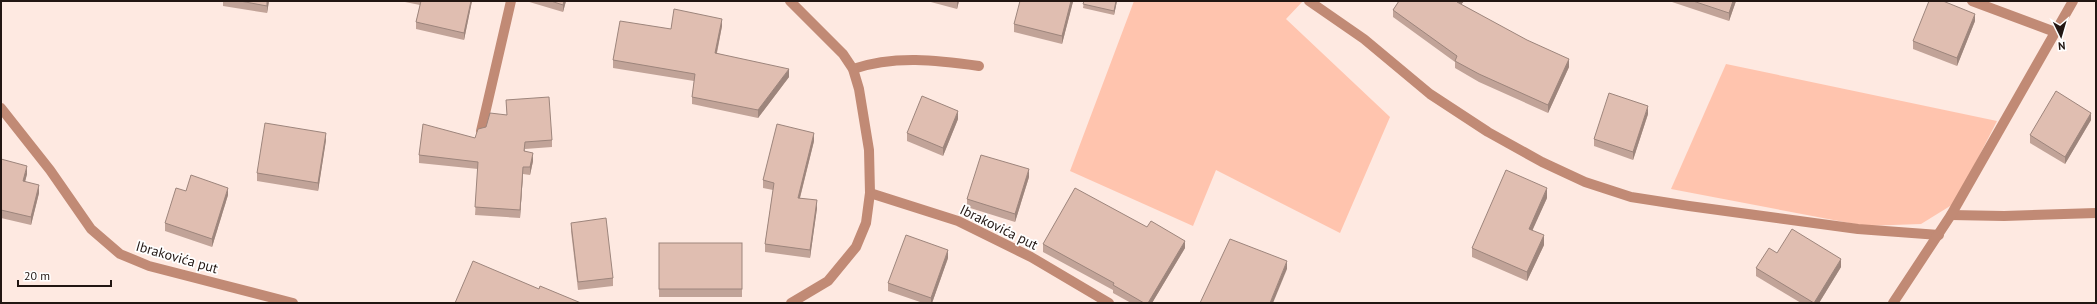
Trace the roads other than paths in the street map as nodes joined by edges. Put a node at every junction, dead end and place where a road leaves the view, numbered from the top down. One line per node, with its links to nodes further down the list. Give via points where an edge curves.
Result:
1 (511, 1): 10 (street)
2 (790, 1): 8 (street, via 843,54)
3 (1308, 1): 14 (street, via 1364,39 1430,94 1488,132 1542,162 1586,182 1631,196 1689,206 1858,229)
4 (1972, 1): 6 (street)
5 (2072, 1): 6 (street)
6 (2055, 32): 13 (street)
7 (979, 66): 8 (street, via 927,59 867,64)
8 (853, 69): 11 (street, via 859,89 869,150)
9 (1, 108): 15 (street, Ibrakovića put, via 50,170 91,229 120,254 149,266)
10 (481, 131)
11 (870, 193): 16 (street, via 866,222 856,247 828,281); 17 (street, Ibrakovića put, via 958,221 1031,257)
12 (2096, 213): 13 (street)
13 (1951, 215): 14 (street)
14 (1939, 235): 18 (street)
15 (293, 303)
16 (791, 303)
17 (1109, 303)
18 (1894, 303)

